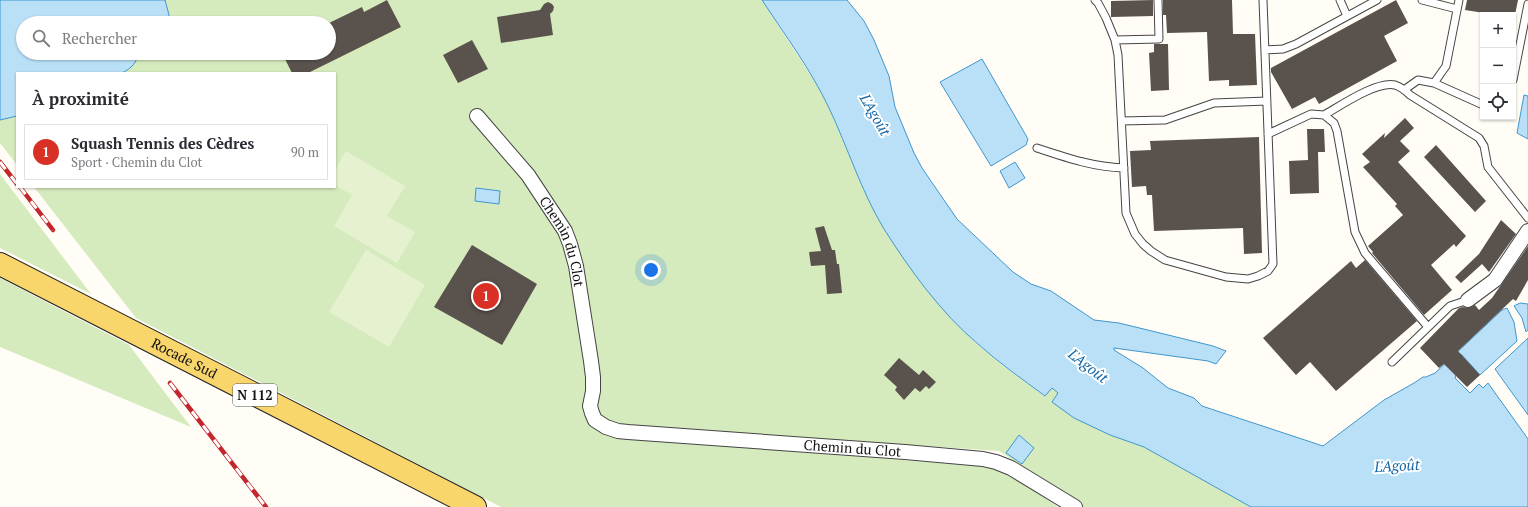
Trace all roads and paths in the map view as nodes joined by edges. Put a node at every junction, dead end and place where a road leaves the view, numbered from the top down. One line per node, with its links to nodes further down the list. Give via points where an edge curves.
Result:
1 (1095, 0): 11 (lane)
2 (1158, 0): 11 (lane, via 1159,39)
3 (1263, 0): 12 (lane)
4 (1340, 0): 10 (lane)
5 (1377, 0): 10 (lane)
6 (1422, 0): 9 (lane)
7 (1459, 0): 9 (lane)
8 (1528, 4): 13 (lane)
9 (1457, 9): 14 (lane, via 1446,66)
10 (1347, 16): 12 (lane, via 1296,44 1283,49)
11 (1115, 40): 20 (lane)
12 (1265, 50): 16 (lane)
13 (1516, 65)
14 (1434, 83): 15 (lane, via 1418,80); 17 (lane)
15 (1404, 90): 18 (lane, via 1394,85 1375,87); 24 (lane, via 1478,138 1484,146 1488,167)
16 (1267, 101): 20 (lane, via 1214,103 1165,120); 21 (lane)
17 (1480, 104)
18 (1324, 115): 21 (lane, via 1311,114); 28 (lane, via 1334,123 1337,131 1355,232 1365,253)
19 (477, 116): 31 (street, Chemin du Clot, via 528,175 565,231 576,266 591,361 593,391 600,413 618,431 983,459 1011,468)
20 (1122, 121): 23 (lane)
21 (1268, 134): 23 (lane, via 1273,264 1268,271 1248,279 1226,277 1165,260 1151,252 1135,234 1126,213)
22 (1038, 148): 23 (lane, via 1104,168)
23 (1124, 168)
24 (1528, 218)
25 (1528, 231): 27 (street, via 1495,280)
26 (0, 264): 30 (main road, Rocade Sud / N 112)
27 (1468, 300): 28 (lane, via 1450,306)
28 (1428, 327): 29 (lane)
29 (1392, 362)
30 (475, 507)
31 (1075, 507)

